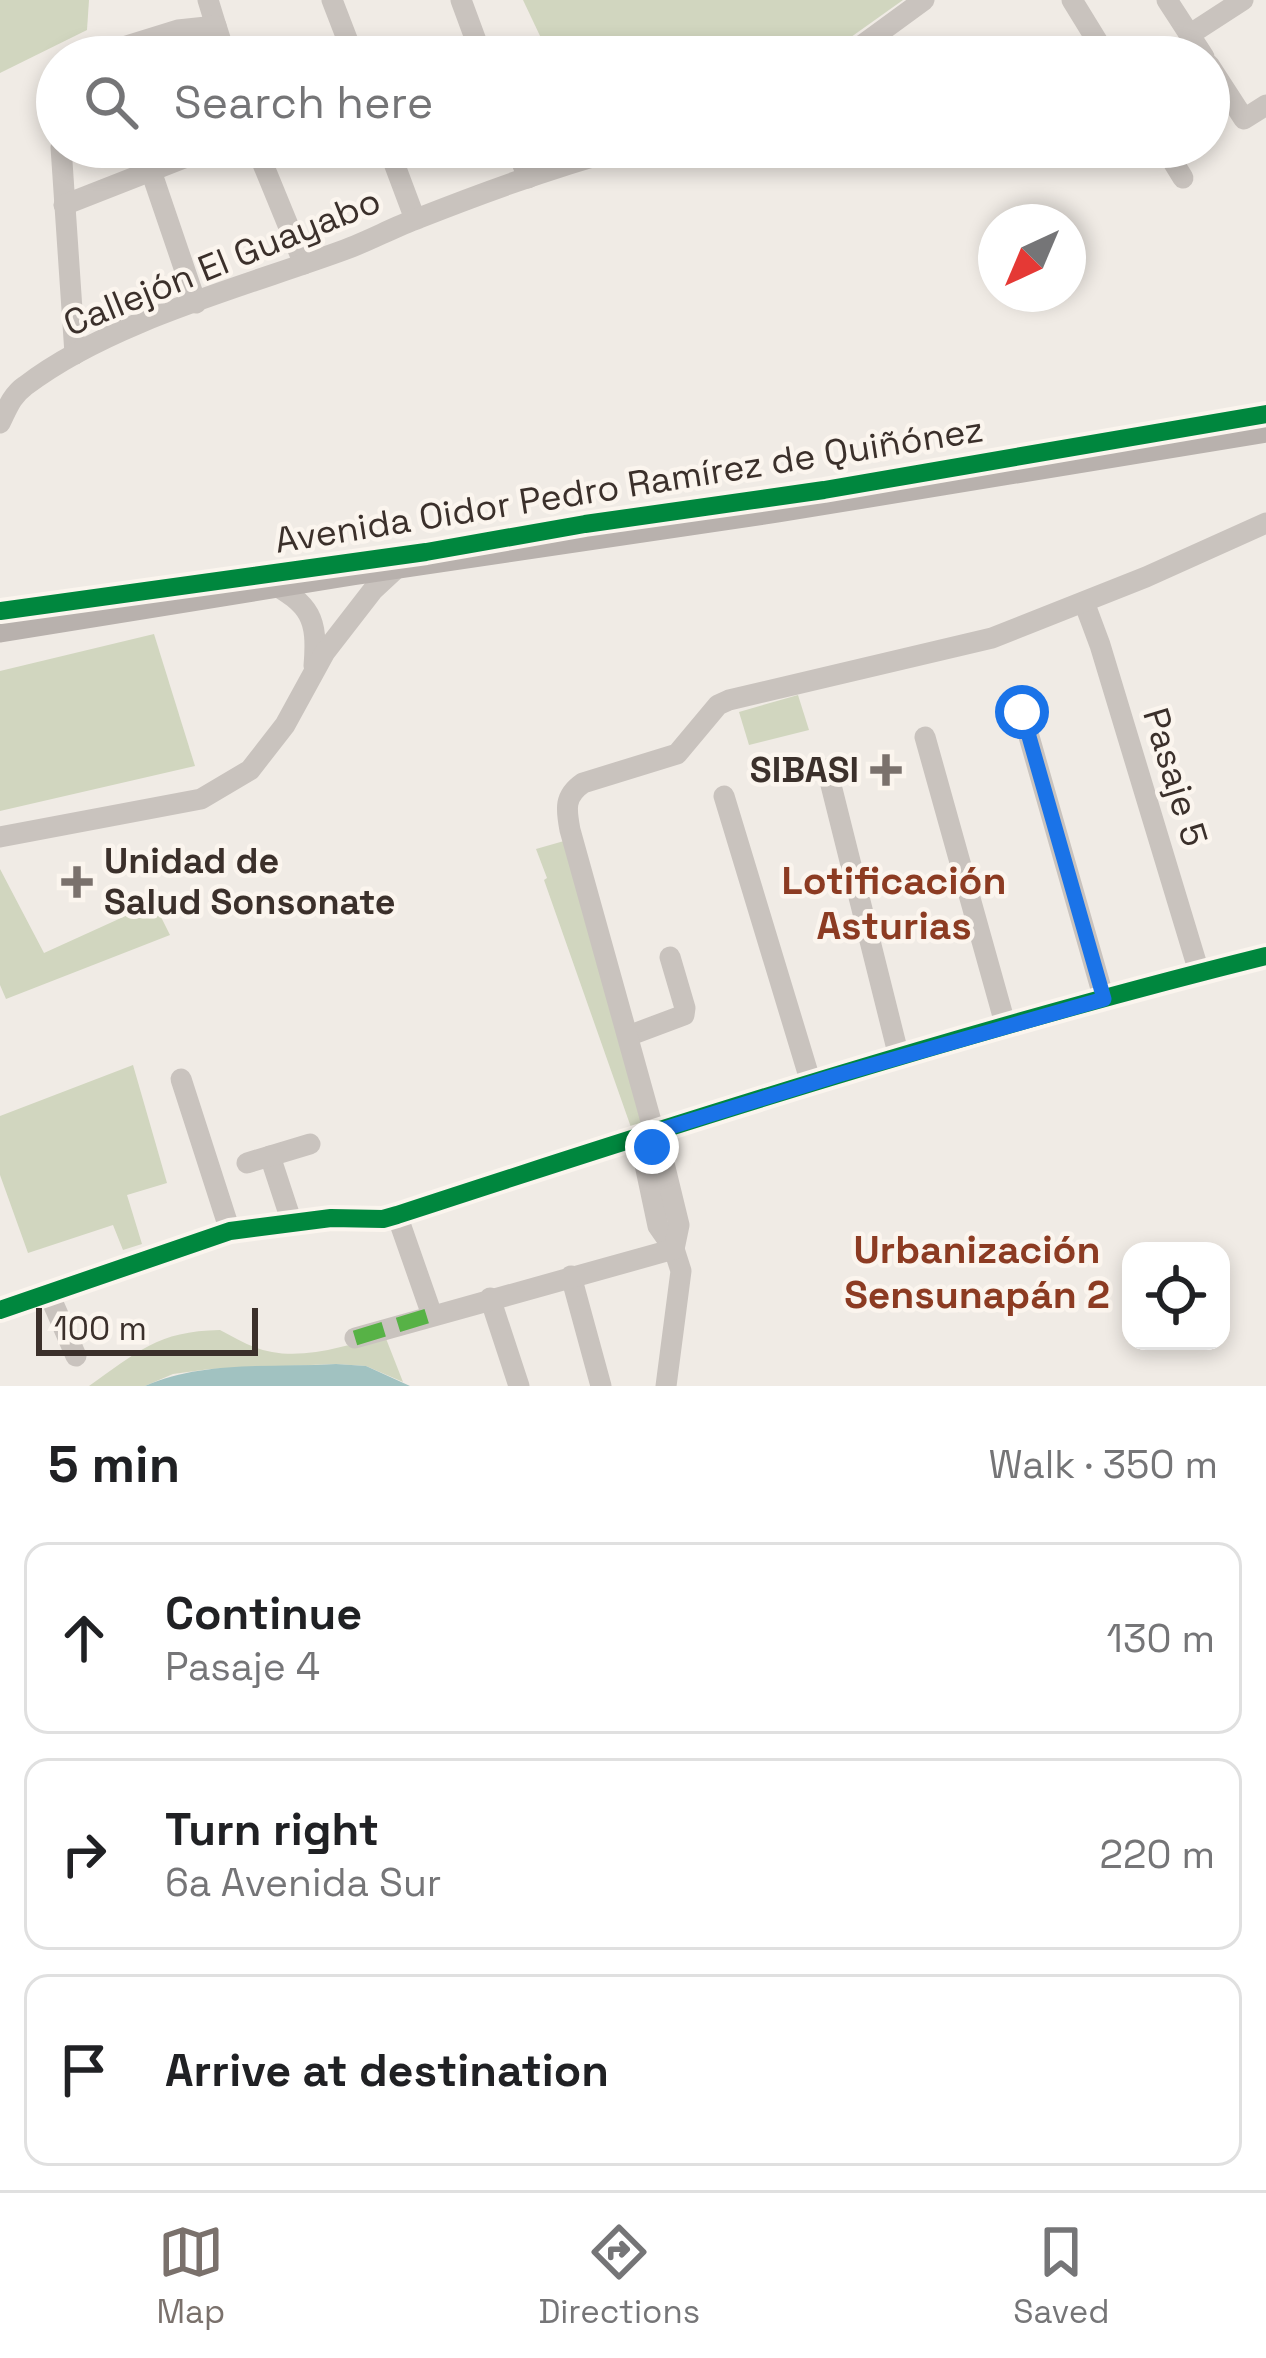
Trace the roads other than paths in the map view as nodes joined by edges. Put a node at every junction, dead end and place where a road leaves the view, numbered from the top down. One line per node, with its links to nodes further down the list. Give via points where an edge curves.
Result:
1 (208, 0): 8 (street)
2 (332, 0): 12 (street)
3 (461, 0): 13 (street)
4 (924, 0): 14 (street)
5 (1072, 0): 15 (street)
6 (1167, 0): 9 (street)
7 (1243, 0): 9 (street)
8 (216, 26): 10 (street); 11 (street)
9 (1189, 34)
10 (159, 36)
11 (219, 36)
12 (346, 36)
13 (474, 36)
14 (875, 36)
15 (1094, 36)
16 (1230, 97): 17 (street, via 1244,119)
17 (1266, 105)
18 (62, 168): 28 (street)
19 (159, 168): 25 (street)
20 (265, 168): 30 (street)
21 (396, 168): 29 (street)
22 (524, 168): 26 (street)
23 (550, 168): 26 (street, Callejón El Guayabo)
24 (1177, 168): 27 (street)
25 (151, 171): 28 (street); 31 (street)
26 (528, 178): 29 (street, Callejón El Guayabo)
27 (1183, 178)
28 (64, 205): 32 (street)
29 (415, 219): 30 (street, Callejón El Guayabo)
30 (304, 264): 31 (street, Callejón El Guayabo)
31 (196, 303): 32 (street, Callejón El Guayabo)
32 (75, 354): 34 (street, Callejón El Guayabo, via 23,387)
33 (1266, 414): 38 (main road, Avenida Oidor Pedro Ramírez de Quiñónez)
34 (0, 423)
35 (1266, 429): 37 (main road, Avenida Oidor Pedro Ramírez de Quiñónez)
36 (1266, 523): 39 (street)
37 (401, 564): 38 (main road, Avenida Oidor Pedro Ramírez de Quiñónez); 42 (street)
38 (266, 580): 40 (main road, Avenida Oidor Pedro Ramírez de Quiñónez); 41 (main road, Avenida Oidor Pedro Ramírez de Quiñónez); 42 (street, via 310,617)
39 (1084, 602): 50 (street, Pasaje 5); 53 (street, via 992,638 729,700 677,754 583,783 566,810)
40 (0, 610)
41 (0, 629)
42 (314, 673): 47 (street, via 250,770 201,799)
43 (1022, 712): 51 (street)
44 (925, 737): 52 (street)
45 (826, 769): 54 (street)
46 (724, 796): 56 (street)
47 (0, 837)
48 (1266, 956): 50 (street)
49 (670, 957): 53 (street, via 684,1015)
50 (1198, 972): 51 (street)
51 (1104, 999): 52 (street)
52 (1006, 1027): 54 (street)
53 (628, 1036): 57 (street)
54 (899, 1057): 56 (street)
55 (181, 1079): 63 (street)
56 (811, 1083): 57 (street)
57 (651, 1138): 61 (street); 64 (street, via 644,1162 658,1226)
58 (310, 1144): 59 (street)
59 (270, 1156): 60 (street); 62 (street)
60 (247, 1163)
61 (397, 1215): 62 (street); 69 (street)
62 (292, 1223): 63 (street)
63 (230, 1231): 66 (street)
64 (674, 1249): 65 (street); 74 (street, via 681,1271)
65 (572, 1276): 67 (street); 73 (street)
66 (49, 1294): 68 (street); 71 (street)
67 (490, 1298): 69 (street); 72 (street)
68 (0, 1310)
69 (432, 1315): 70 (street)
70 (355, 1337)
71 (76, 1356)
72 (519, 1386)
73 (601, 1386)
74 (666, 1386)

